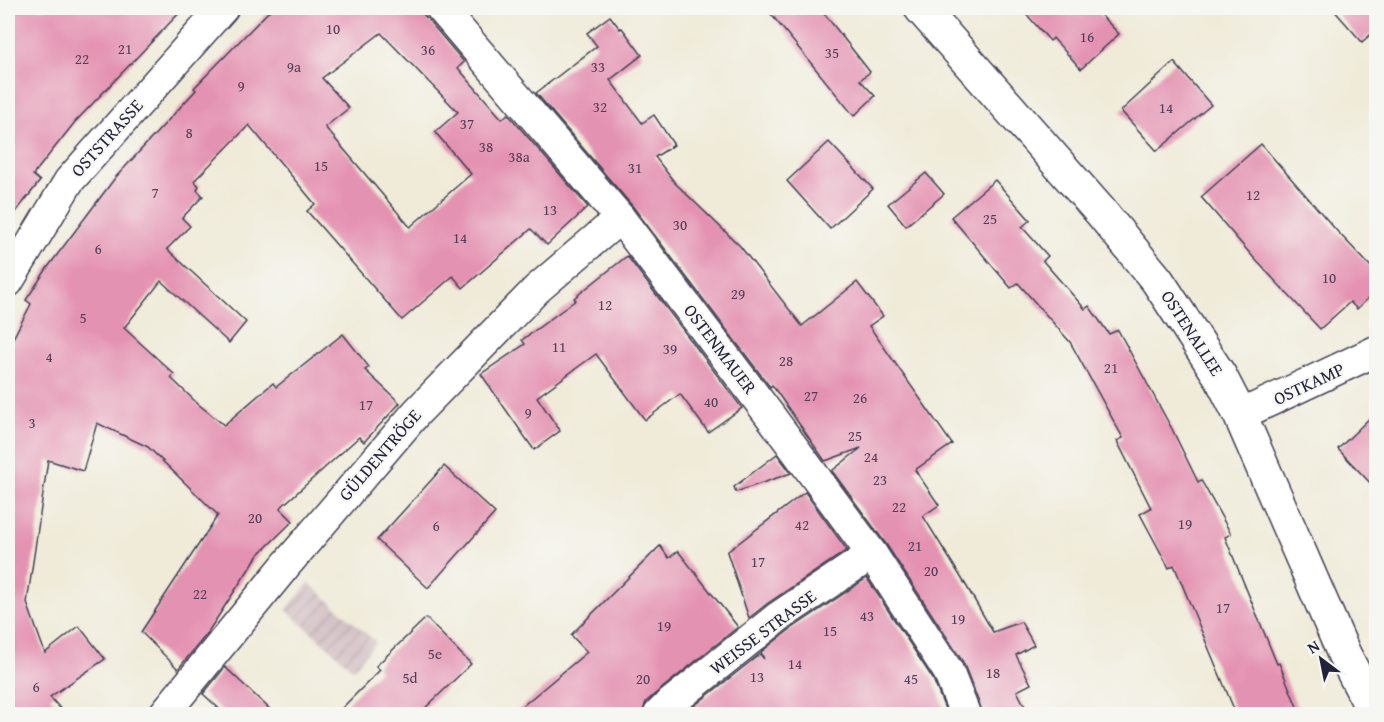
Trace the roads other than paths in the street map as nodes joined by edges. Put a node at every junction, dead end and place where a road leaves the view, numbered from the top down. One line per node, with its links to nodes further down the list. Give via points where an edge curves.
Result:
1 (223, 8): 5 (street, OSTSTRASSE, via 69,181)
2 (441, 8): 4 (street, OSTENMAUER)
3 (921, 8): 7 (street, OSTENALLEE, via 1157,280 1220,376)
4 (620, 218): 8 (street, OSTENMAUER); 9 (street, GÜLDENTRÖGE, via 537,289 417,411)
5 (8, 282)
6 (1377, 351): 7 (street, OSTKAMP)
7 (1240, 415): 12 (street, OSTENALLEE, via 1344,654)
8 (872, 554): 10 (street, WEISSE STRASSE, via 778,617); 11 (street, OSTENMAUER, via 948,671)
9 (164, 714)
10 (659, 714)
11 (965, 714)
12 (1375, 714)

